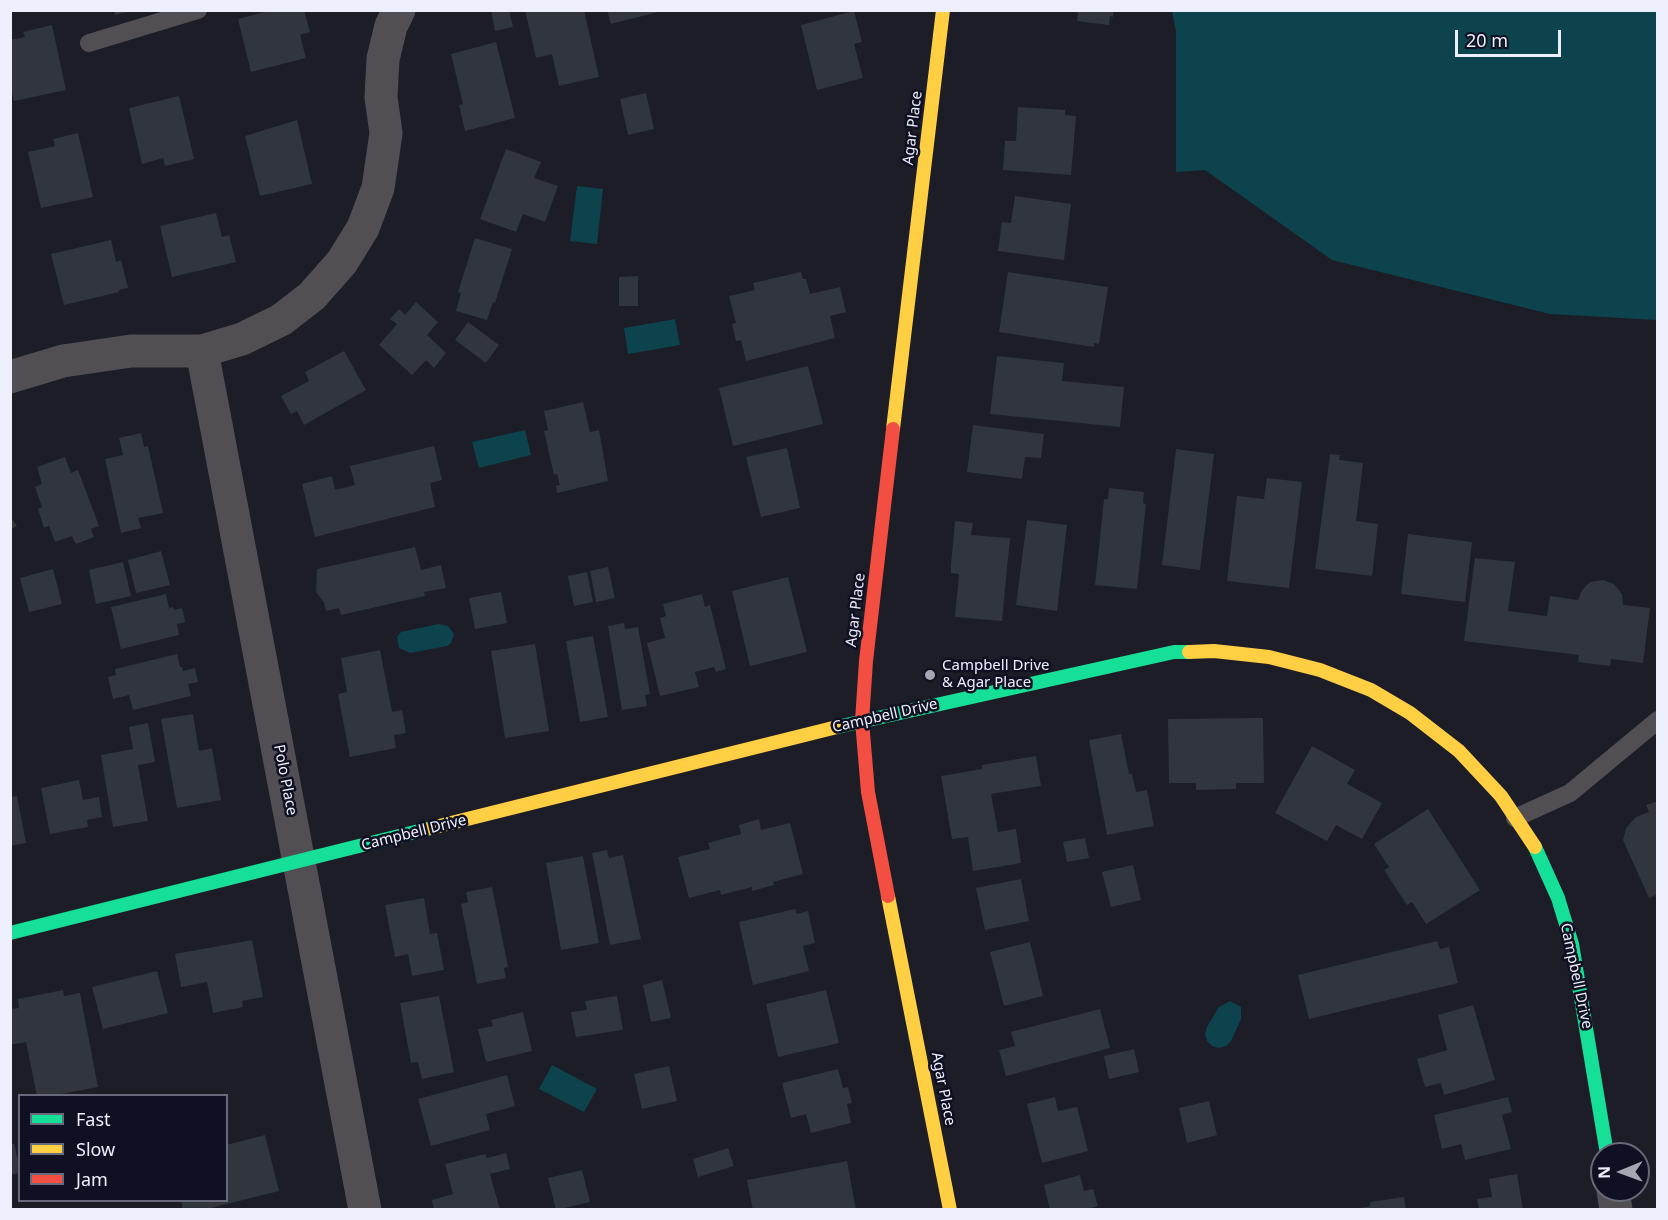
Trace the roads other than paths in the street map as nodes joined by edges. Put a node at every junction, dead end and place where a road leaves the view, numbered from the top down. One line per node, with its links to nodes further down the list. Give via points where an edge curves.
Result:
1 (198, 10): 4 (lane)
2 (399, 10): 5 (street, via 383,59 385,151 378,188 363,228 342,262 312,296 281,320 242,339)
3 (943, 10): 8 (street, Agar Place)
4 (89, 43)
5 (202, 351): 6 (street, via 131,351 63,361); 10 (street, Polo Place)
6 (10, 377)
7 (1658, 720): 9 (lane, via 1570,793)
8 (862, 721): 9 (street, Campbell Drive, via 1174,652 1214,651 1269,657 1320,670 1371,690 1410,713 1459,751 1501,796); 10 (street, Campbell Drive); 14 (street, Agar Place, via 868,792)
9 (1515, 818): 12 (street, Campbell Drive, via 1533,843 1558,898 1572,944)
10 (300, 861): 11 (street, Campbell Drive); 13 (street, Polo Place)
11 (10, 933)
12 (1605, 1142)
13 (365, 1209)
14 (950, 1209)

